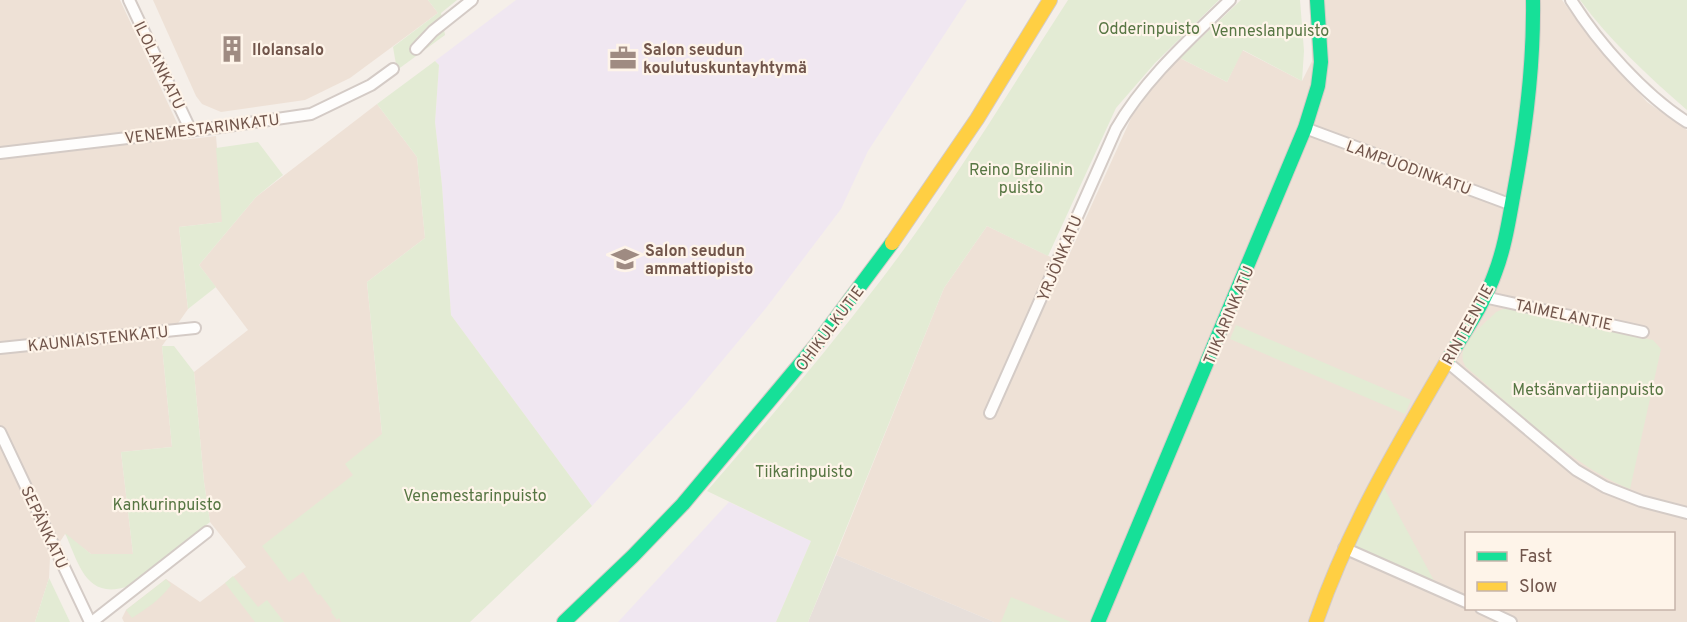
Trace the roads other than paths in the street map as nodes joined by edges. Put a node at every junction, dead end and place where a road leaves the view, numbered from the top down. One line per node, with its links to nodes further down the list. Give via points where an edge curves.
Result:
1 (129, 0): 12 (street, ILOLANKATU)
2 (472, 0): 8 (street)
3 (1050, 0): 28 (street, OHIKULKUTIE, via 972,127 909,219 785,386 657,532)
4 (1230, 0): 20 (street, YRJÖNKATU, via 1146,85 1116,129)
5 (1317, 0): 11 (street, TIIKARINKATU, via 1321,62)
6 (1533, 0): 14 (street, RINTEENTIE, via 1530,99)
7 (1571, 0): 10 (street, via 1648,91)
8 (416, 49)
9 (393, 69): 12 (street, VENEMESTARINKATU, via 371,85 311,114)
10 (1687, 122)
11 (1305, 128): 14 (street, LAMPUODINKATU); 29 (street, TIIKARINKATU)
12 (191, 130): 13 (street, VENEMESTARINKATU)
13 (0, 153)
14 (1512, 205): 15 (street, RINTEENTIE, via 1505,242)
15 (1484, 297): 17 (street, TAIMELANTIE); 19 (street, RINTEENTIE)
16 (195, 328): 18 (street, KAUNIAISTENKATU)
17 (1643, 332)
18 (0, 348)
19 (1446, 362): 22 (street, via 1576,470 1641,501); 24 (street, RINTEENTIE)
20 (990, 413)
21 (0, 432): 27 (street, SEPÄNKATU)
22 (1687, 513)
23 (207, 532): 27 (street)
24 (1344, 548): 25 (street); 30 (street, RINTEENTIE)
25 (1465, 601)
26 (1482, 610): 31 (street)
27 (91, 622)
28 (564, 622)
29 (1098, 622)
30 (1316, 622)
31 (1511, 622)

